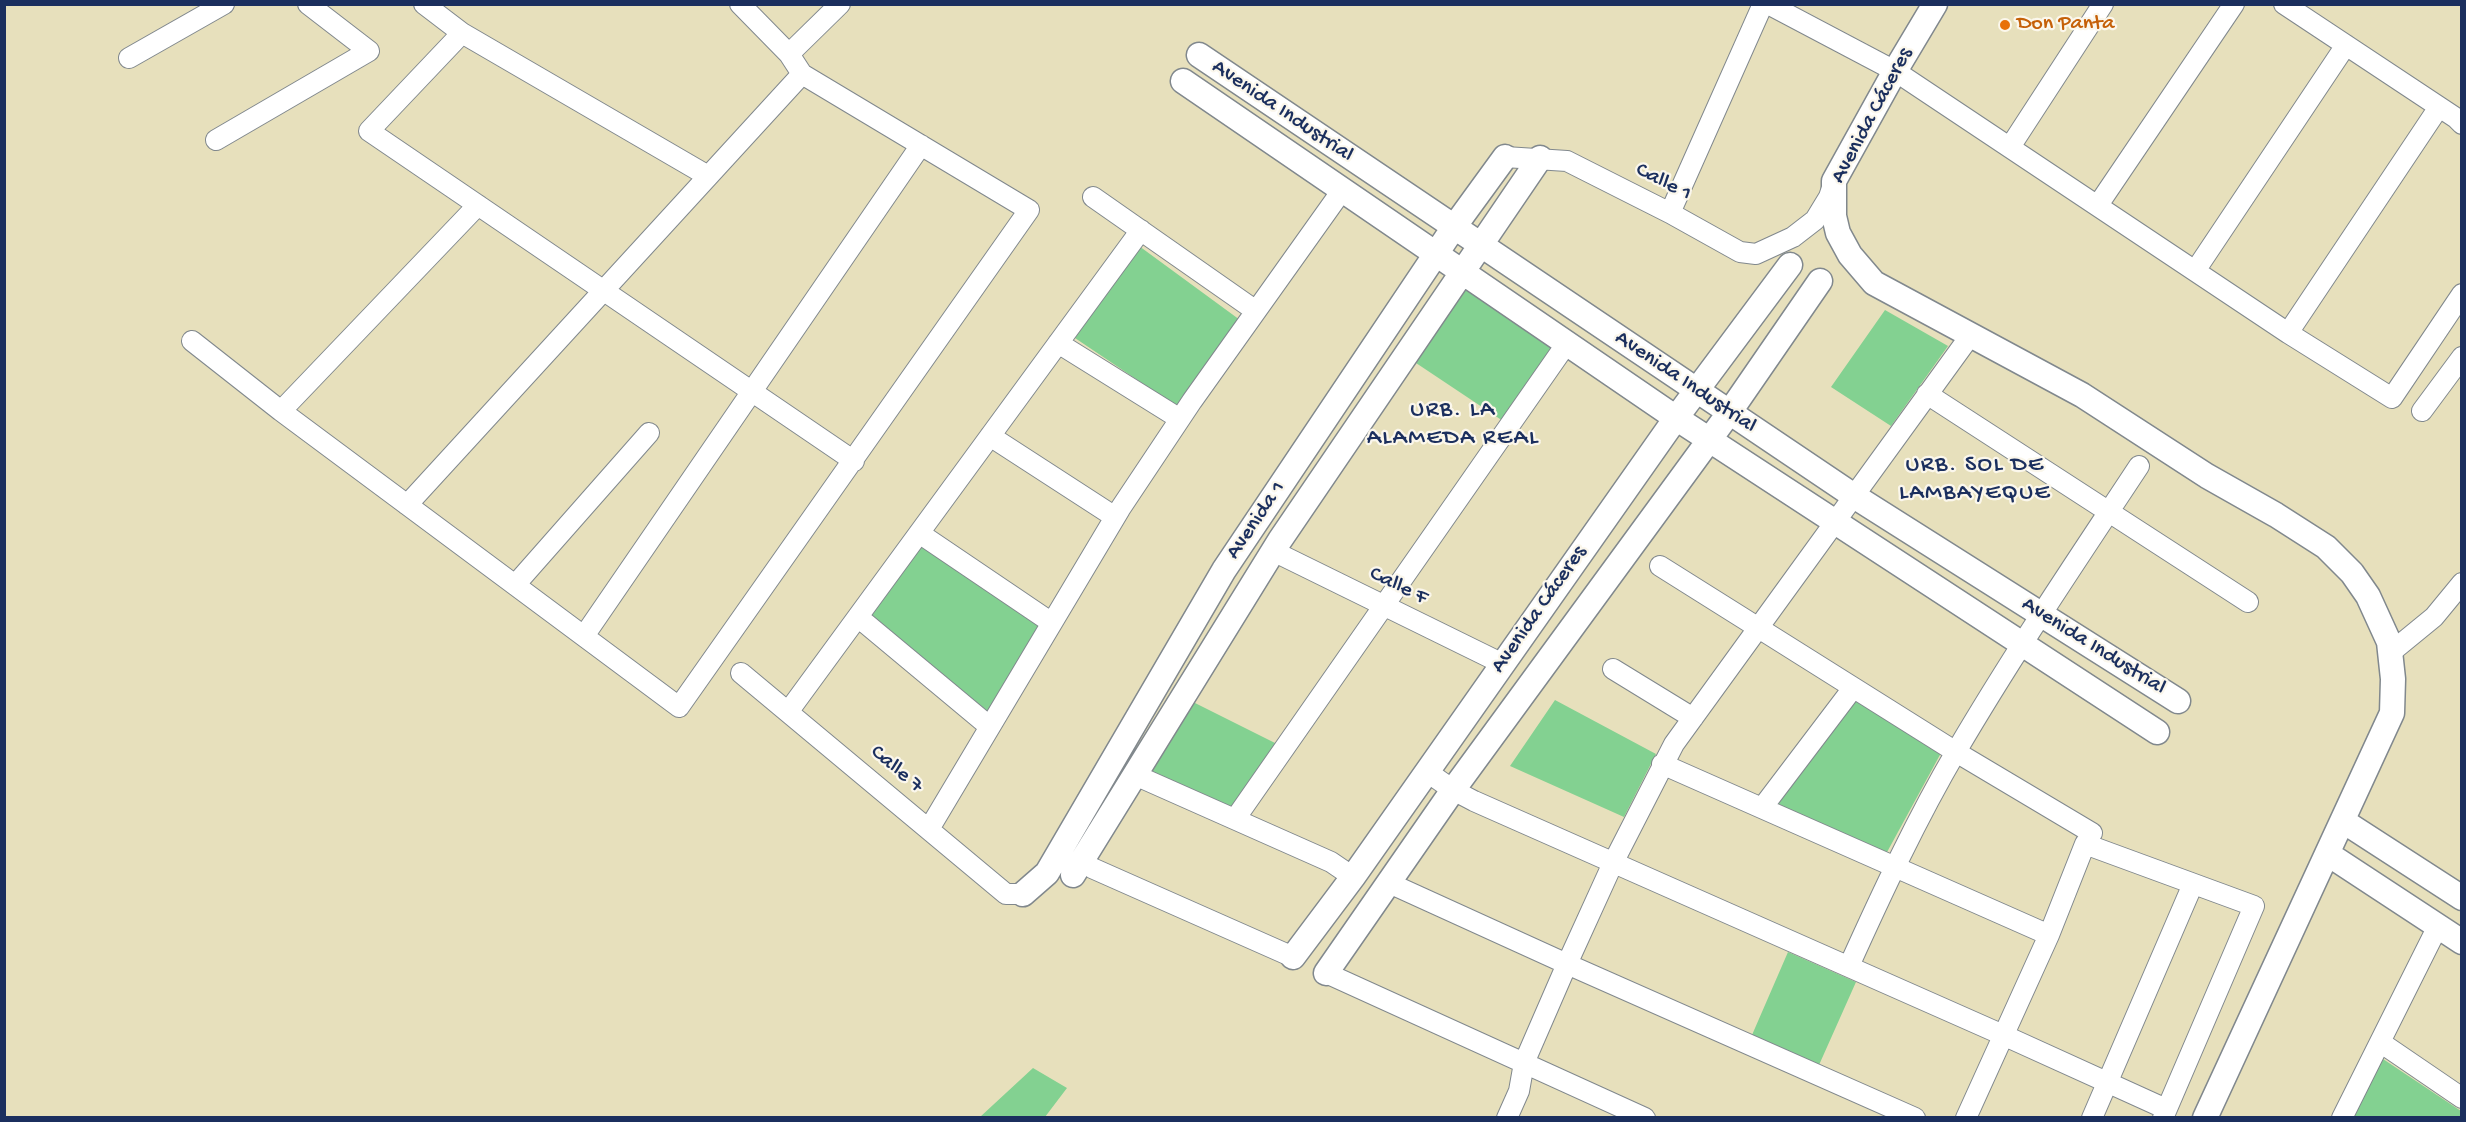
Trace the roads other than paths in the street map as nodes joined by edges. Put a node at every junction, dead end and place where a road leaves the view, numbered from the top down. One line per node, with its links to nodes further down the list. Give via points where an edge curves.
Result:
1 (224, 4): 16 (street)
2 (308, 4): 22 (street, via 369,51)
3 (424, 4): 12 (street)
4 (740, 4): 14 (street)
5 (840, 4): 14 (street)
6 (1763, 4): 33 (street)
7 (1768, 4): 17 (street)
8 (1935, 4): 17 (street, Avenida Cáceres)
9 (2103, 4): 24 (street)
10 (2234, 4): 32 (street)
11 (2284, 4): 13 (street)
12 (462, 33): 27 (street); 31 (street, via 369,131)
13 (2346, 45): 20 (street); 40 (street)
14 (789, 54): 18 (street)
15 (1199, 56): 34 (street, Avenida Industrial)
16 (129, 58)
17 (1895, 71): 24 (street); 28 (street, Avenida Cáceres)
18 (802, 74): 23 (street); 27 (street)
19 (1184, 81): 29 (street, Avenida Industrial)
20 (2439, 107): 21 (street); 46 (street)
21 (2462, 124)
22 (216, 140)
23 (921, 146): 53 (street); 63 (street, via 1029,210)
24 (2010, 147): 32 (street)
25 (1505, 157): 26 (street, Calle 1); 34 (street, Avenida 1)
26 (1540, 158): 33 (street, Calle 1, via 1567,161); 37 (street, Avenida 1)
27 (708, 176): 43 (street)
28 (1834, 181): 36 (street, Calle 1, via 1815,220); 47 (street, Avenida Cáceres, via 1838,233 1850,255 1874,283)
29 (1343, 189): 38 (street, Avenida Industrial); 45 (street)
30 (1093, 197): 35 (street)
31 (478, 205): 43 (street); 55 (street)
32 (2098, 205): 40 (street)
33 (1670, 213): 36 (street, Calle 1, via 1740,252 1756,254)
34 (1454, 227): 37 (street, Avenida Industrial); 38 (street, Avenida 1)
35 (1141, 230): 45 (street); 49 (street)
36 (1793, 237): 39 (street)
37 (1481, 245): 41 (street, Avenida 1); 52 (street, Avenida Industrial)
38 (1437, 254): 41 (street, Avenida Industrial); 110 (street, Avenida 1, via 1224,570 1047,873)
39 (1790, 265): 52 (street, Avenida Cáceres)
40 (2195, 270): 46 (street)
41 (1463, 272): 50 (street, Avenida Industrial); 71 (street, Avenida 1)
42 (1820, 280): 57 (street, Avenida Cáceres)
43 (603, 290): 53 (street); 66 (street)
44 (2462, 294): 46 (street, via 2392,398)
45 (1256, 311): 59 (street)
46 (2288, 333)
47 (1970, 336): 54 (street); 83 (street, via 2082,395 2326,548 2352,573 2368,596 2389,642)
48 (192, 341): 55 (street)
49 (1058, 343): 59 (street); 61 (street)
50 (1567, 343): 58 (street, Avenida Industrial); 76 (street)
51 (2462, 357): 56 (street)
52 (1696, 390): 57 (street, Avenida Industrial); 58 (street, Avenida Cáceres)
53 (752, 392): 63 (street); 81 (street)
54 (1927, 394): 65 (street); 67 (street)
55 (281, 411): 66 (street)
56 (2422, 411)
57 (1729, 413): 62 (street, Avenida Cáceres); 65 (street, Avenida Industrial)
58 (1676, 418): 62 (street, Avenida Industrial); 84 (street, Avenida Cáceres)
59 (1180, 419): 68 (street)
60 (649, 433): 74 (street)
61 (990, 436): 68 (street); 70 (street)
62 (1709, 439): 69 (street, Avenida Industrial); 97 (street, Avenida Cáceres)
63 (854, 461): 81 (street, via 679,707)
64 (2139, 466): 67 (street)
65 (1854, 495): 69 (street); 77 (street, Avenida Industrial)
66 (407, 504): 74 (street)
67 (2109, 512): 75 (street); 77 (street)
68 (1115, 517): 79 (street)
69 (1834, 522): 80 (street); 82 (street, Avenida Industrial)
70 (919, 533): 78 (street); 79 (street)
71 (1273, 551): 76 (street, Calle F); 106 (street, Avenida 1)
72 (1660, 566): 80 (street)
73 (2462, 583): 83 (street, via 2434,617)
74 (515, 585): 81 (street)
75 (2248, 602)
76 (1384, 607): 84 (street, Calle F); 99 (street)
77 (2042, 615): 82 (street); 88 (street, Avenida Industrial)
78 (858, 617): 89 (street); 91 (street)
79 (1052, 623): 91 (street)
80 (1758, 628): 87 (street); 90 (street)
81 (584, 636)
82 (2022, 644): 92 (street, Avenida Industrial); 93 (street)
83 (2390, 653): 100 (street, via 2392,713)
84 (1503, 664): 95 (street, Avenida Cáceres)
85 (1613, 669): 90 (street)
86 (741, 673): 89 (street, Calle 7)
87 (1853, 688): 93 (street); 98 (street)
88 (2178, 701)
89 (788, 712): 101 (street, Calle 7)
90 (1693, 718): 94 (street)
91 (990, 727): 101 (street)
92 (2157, 732)
93 (1956, 752): 102 (street, via 2092,833); 105 (street)
94 (1662, 764): 98 (street); 104 (street)
95 (1426, 771): 97 (street); 107 (street, Avenida Cáceres)
96 (1144, 779): 99 (street)
97 (1454, 790): 104 (street); 108 (street, Avenida Cáceres)
98 (1762, 808): 105 (street)
99 (1235, 819): 107 (street, via 1331,862)
100 (2343, 821): 103 (street); 111 (street)
101 (929, 830): 110 (street, Calle 7, via 1006,894)
102 (2085, 844): 109 (street); 113 (street)
103 (2328, 854): 112 (street); 130 (street)
104 (1613, 863): 116 (street); 117 (street)
105 (1894, 867): 113 (street); 117 (street)
106 (1083, 872): 115 (street)
107 (1353, 877): 115 (street, Avenida Cáceres)
108 (1389, 883): 116 (street); 118 (street, Avenida Cáceres)
109 (2193, 884): 122 (street); 124 (street, via 2254,906)
110 (1023, 894)
111 (2462, 898)
112 (2438, 926): 114 (street); 120 (street)
113 (2049, 935): 119 (street)
114 (2462, 942)
115 (1293, 957)
116 (1567, 964): 121 (street); 127 (street)
117 (1849, 966): 119 (street)
118 (1326, 973): 121 (street)
119 (2003, 1035): 122 (street); 128 (street)
120 (2380, 1042): 123 (street); 131 (street)
121 (1524, 1063): 125 (street, via 1519,1091); 126 (street)
122 (2108, 1082): 124 (street); 129 (street)
123 (2462, 1098)
124 (2165, 1113)
125 (1507, 1118)
126 (1645, 1118)
127 (1915, 1118)
128 (1966, 1118)
129 (2092, 1118)
130 (2205, 1118)
131 (2342, 1118)

